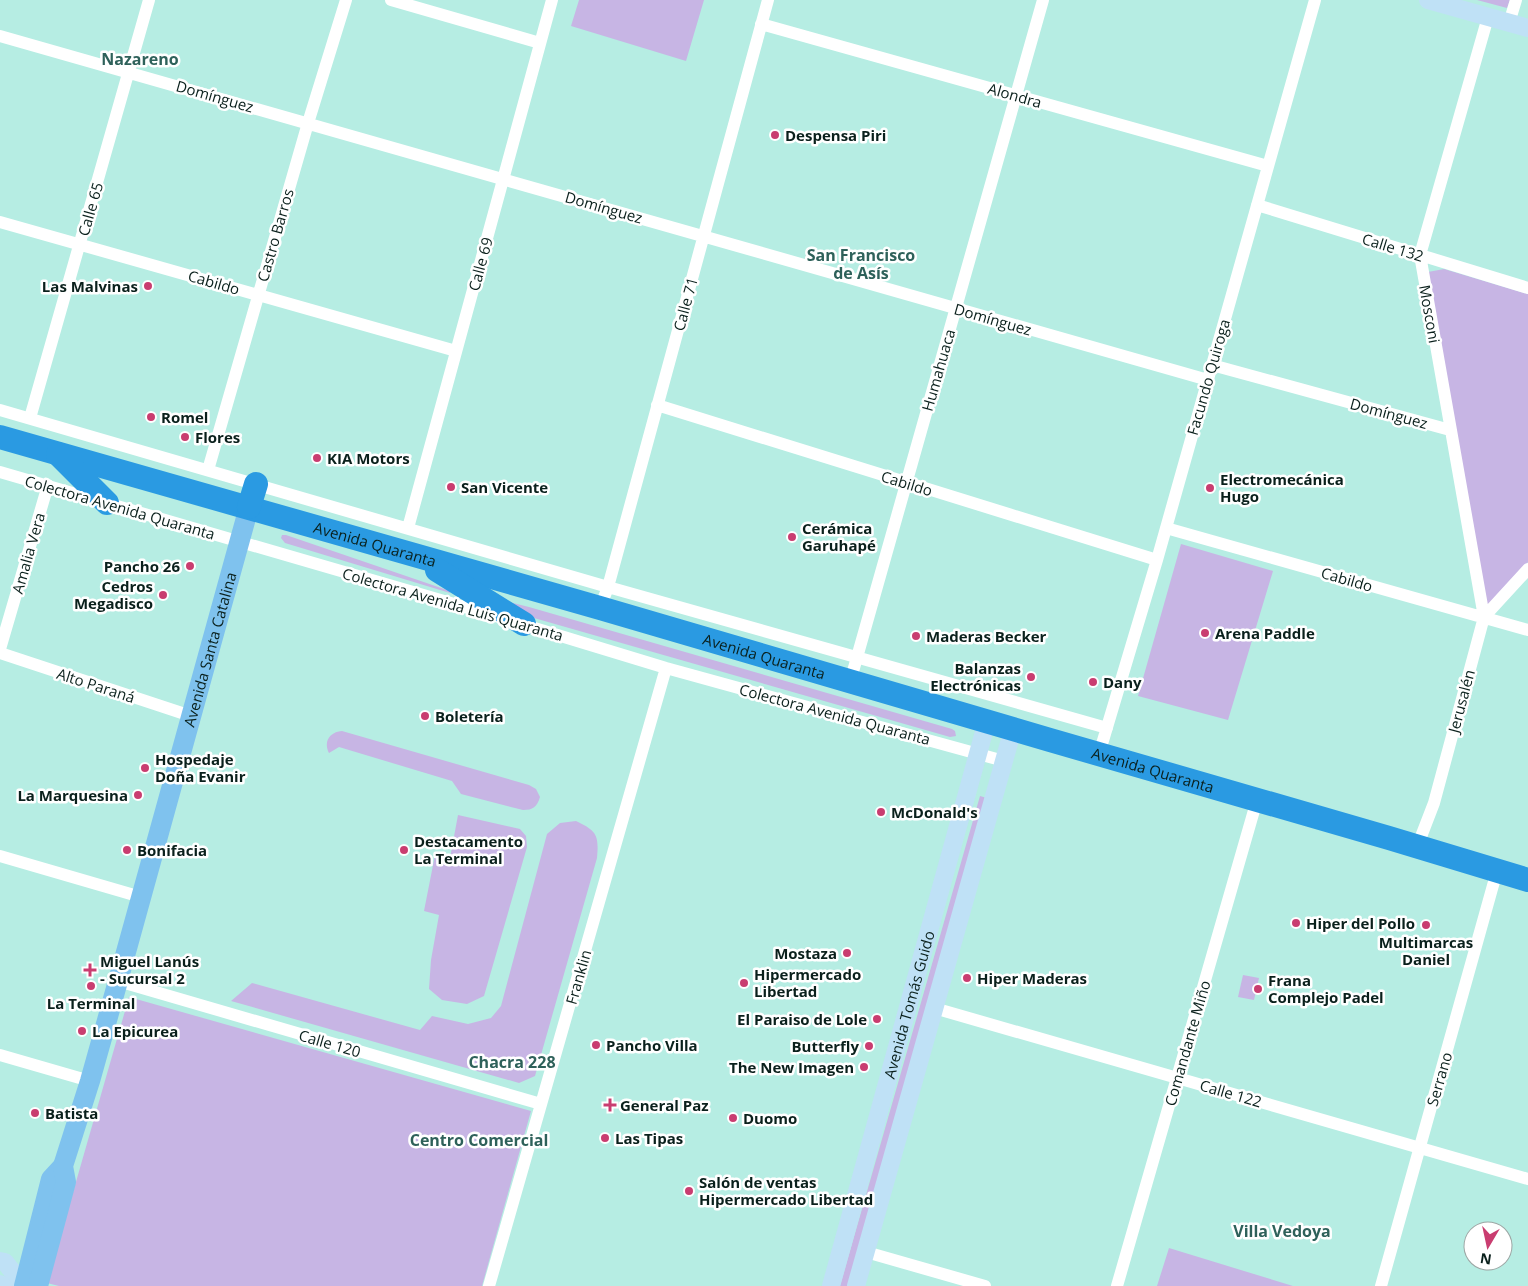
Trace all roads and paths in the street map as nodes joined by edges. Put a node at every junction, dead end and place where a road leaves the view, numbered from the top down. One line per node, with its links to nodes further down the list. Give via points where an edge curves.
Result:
1 (150, 0): 16 (street, Calle 65)
2 (346, 0): 18 (street, Castro Barros)
3 (391, 0): 15 (street)
4 (552, 0): 15 (street, Calle 69)
5 (768, 0): 12 (street, Calle 71)
6 (1043, 0): 17 (street, Humahuaca)
7 (1315, 0): 19 (street, Facundo Quiroga)
8 (1428, 0): 10 (main road)
9 (1516, 0): 11 (street)
10 (1488, 17): 11 (main road); 25 (street, Mosconi)
11 (1509, 23): 13 (main road)
12 (761, 24): 17 (street, Alondra); 23 (street, Calle 71)
13 (1528, 28)
14 (0, 36): 16 (street, Domínguez)
15 (540, 43): 20 (street, Calle 69)
16 (129, 71): 18 (street, Domínguez); 24 (street, Calle 65)
17 (1016, 96): 19 (street, Alondra); 28 (street, Humahuaca)
18 (308, 123): 20 (street, Domínguez); 27 (street, Castro Barros)
19 (1268, 166): 21 (street, Facundo Quiroga)
20 (503, 178): 23 (street, Domínguez); 29 (street, Calle 69)
21 (1257, 205): 25 (street, Calle 132); 30 (street, Facundo Quiroga)
22 (0, 222): 24 (street, Cabildo)
23 (703, 236): 28 (street, Domínguez); 32 (street, Calle 71)
24 (80, 243): 27 (street, Cabildo); 34 (street, Calle 65)
25 (1420, 255): 26 (street, Calle 132); 35 (street, Mosconi)
26 (1528, 288)
27 (258, 295): 29 (street, Cabildo); 38 (street, Castro Barros)
28 (956, 308): 31 (street, Domínguez); 40 (street, Humahuaca)
29 (456, 351): 45 (street, Calle 69)
30 (1212, 365): 31 (street, Facundo Quiroga); 35 (street, Domínguez)
31 (1208, 380): 46 (street, Facundo Quiroga)
32 (657, 405): 40 (street, Cabildo); 51 (street, Calle 71)
33 (0, 410): 34 (street)
34 (30, 418): 38 (street)
35 (1450, 430): 52 (street, Mosconi)
36 (0, 437): 37 (highway, Avenida Quaranta)
37 (56, 453): 43 (highway); 44 (highway, Avenida Quaranta)
38 (208, 470): 41 (street)
39 (0, 472): 42 (street, Colectora Avenida Quaranta)
40 (906, 482): 49 (street, Cabildo); 57 (street, Humahuaca)
41 (256, 484): 44 (highway); 45 (street)
42 (48, 485): 43 (street, Colectora Avenida Quaranta); 55 (street, Amalia Vera)
43 (107, 502): 47 (street, Colectora Avenida Quaranta)
44 (249, 507): 47 (main road, Avenida Santa Catalina); 48 (highway, Avenida Quaranta)
45 (408, 528): 51 (street)
46 (1166, 528): 49 (street, Facundo Quiroga); 52 (street, Cabildo)
47 (240, 542): 53 (street, Colectora Avenida Luis Quaranta); 60 (main road, Avenida Santa Catalina)
48 (414, 556): 51 (highway, Avenida Quaranta); 53 (highway)
49 (1157, 560): 62 (street, Facundo Quiroga)
50 (1528, 569): 52 (street, Jerusalén)
51 (604, 597): 57 (street); 59 (highway, Avenida Quaranta)
52 (1484, 617): 54 (street, Cabildo); 68 (street, Jerusalén, via 1434,803)
53 (524, 624): 58 (street, Colectora Avenida Luis Quaranta)
54 (1528, 630)
55 (0, 648)
56 (0, 654): 60 (street, Alto Paraná)
57 (856, 658): 59 (street, Humahuaca); 62 (street)
58 (666, 668): 64 (street, Colectora Avenida Quaranta); 78 (street, Franklin)
59 (850, 682): 61 (highway, Avenida Quaranta)
60 (191, 716): 72 (main road, Avenida Santa Catalina)
61 (987, 721): 63 (highway, Avenida Quaranta); 64 (main road, Avenida Tomás Guido)
62 (1107, 728): 65 (street, Facundo Quiroga)
63 (1013, 729): 65 (highway, Avenida Quaranta); 66 (main road, Avenida Tomás Guido)
64 (978, 753): 66 (street, Colectora Avenida Quaranta); 85 (main road, Avenida Tomás Guido)
65 (1099, 754): 67 (highway, Avenida Quaranta)
66 (1004, 761): 74 (main road, Avenida Tomás Guido)
67 (1257, 800): 68 (highway, Avenida Quaranta); 76 (street, Comandante Miño)
68 (1418, 847): 70 (highway, Avenida Quaranta)
69 (0, 856): 72 (street)
70 (1497, 871): 71 (highway, Avenida Quaranta); 79 (street, Serrano)
71 (1528, 880)
72 (141, 898): 73 (main road, Avenida Santa Catalina)
73 (118, 980): 77 (main road, Avenida Santa Catalina); 78 (street, Calle 120)
74 (934, 1008): 76 (street, Calle 122); 81 (main road, Avenida Tomás Guido)
75 (0, 1055): 77 (street)
76 (1177, 1078): 79 (street, Calle 122); 88 (street, Comandante Miño)
77 (90, 1081): 83 (main road, Avenida Santa Catalina, via 63,1166 66,1182)
78 (541, 1104): 84 (street, Franklin)
79 (1420, 1147): 80 (street, Calle 122); 89 (street, Serrano)
80 (1528, 1179)
81 (866, 1252): 86 (main road, Avenida Tomás Guido); 87 (street)
82 (0, 1261): 83 (main road, via 5,1262)
83 (28, 1286)
84 (489, 1286)
85 (831, 1286)
86 (856, 1286)
87 (985, 1286)
88 (1118, 1286)
89 (1381, 1286)

